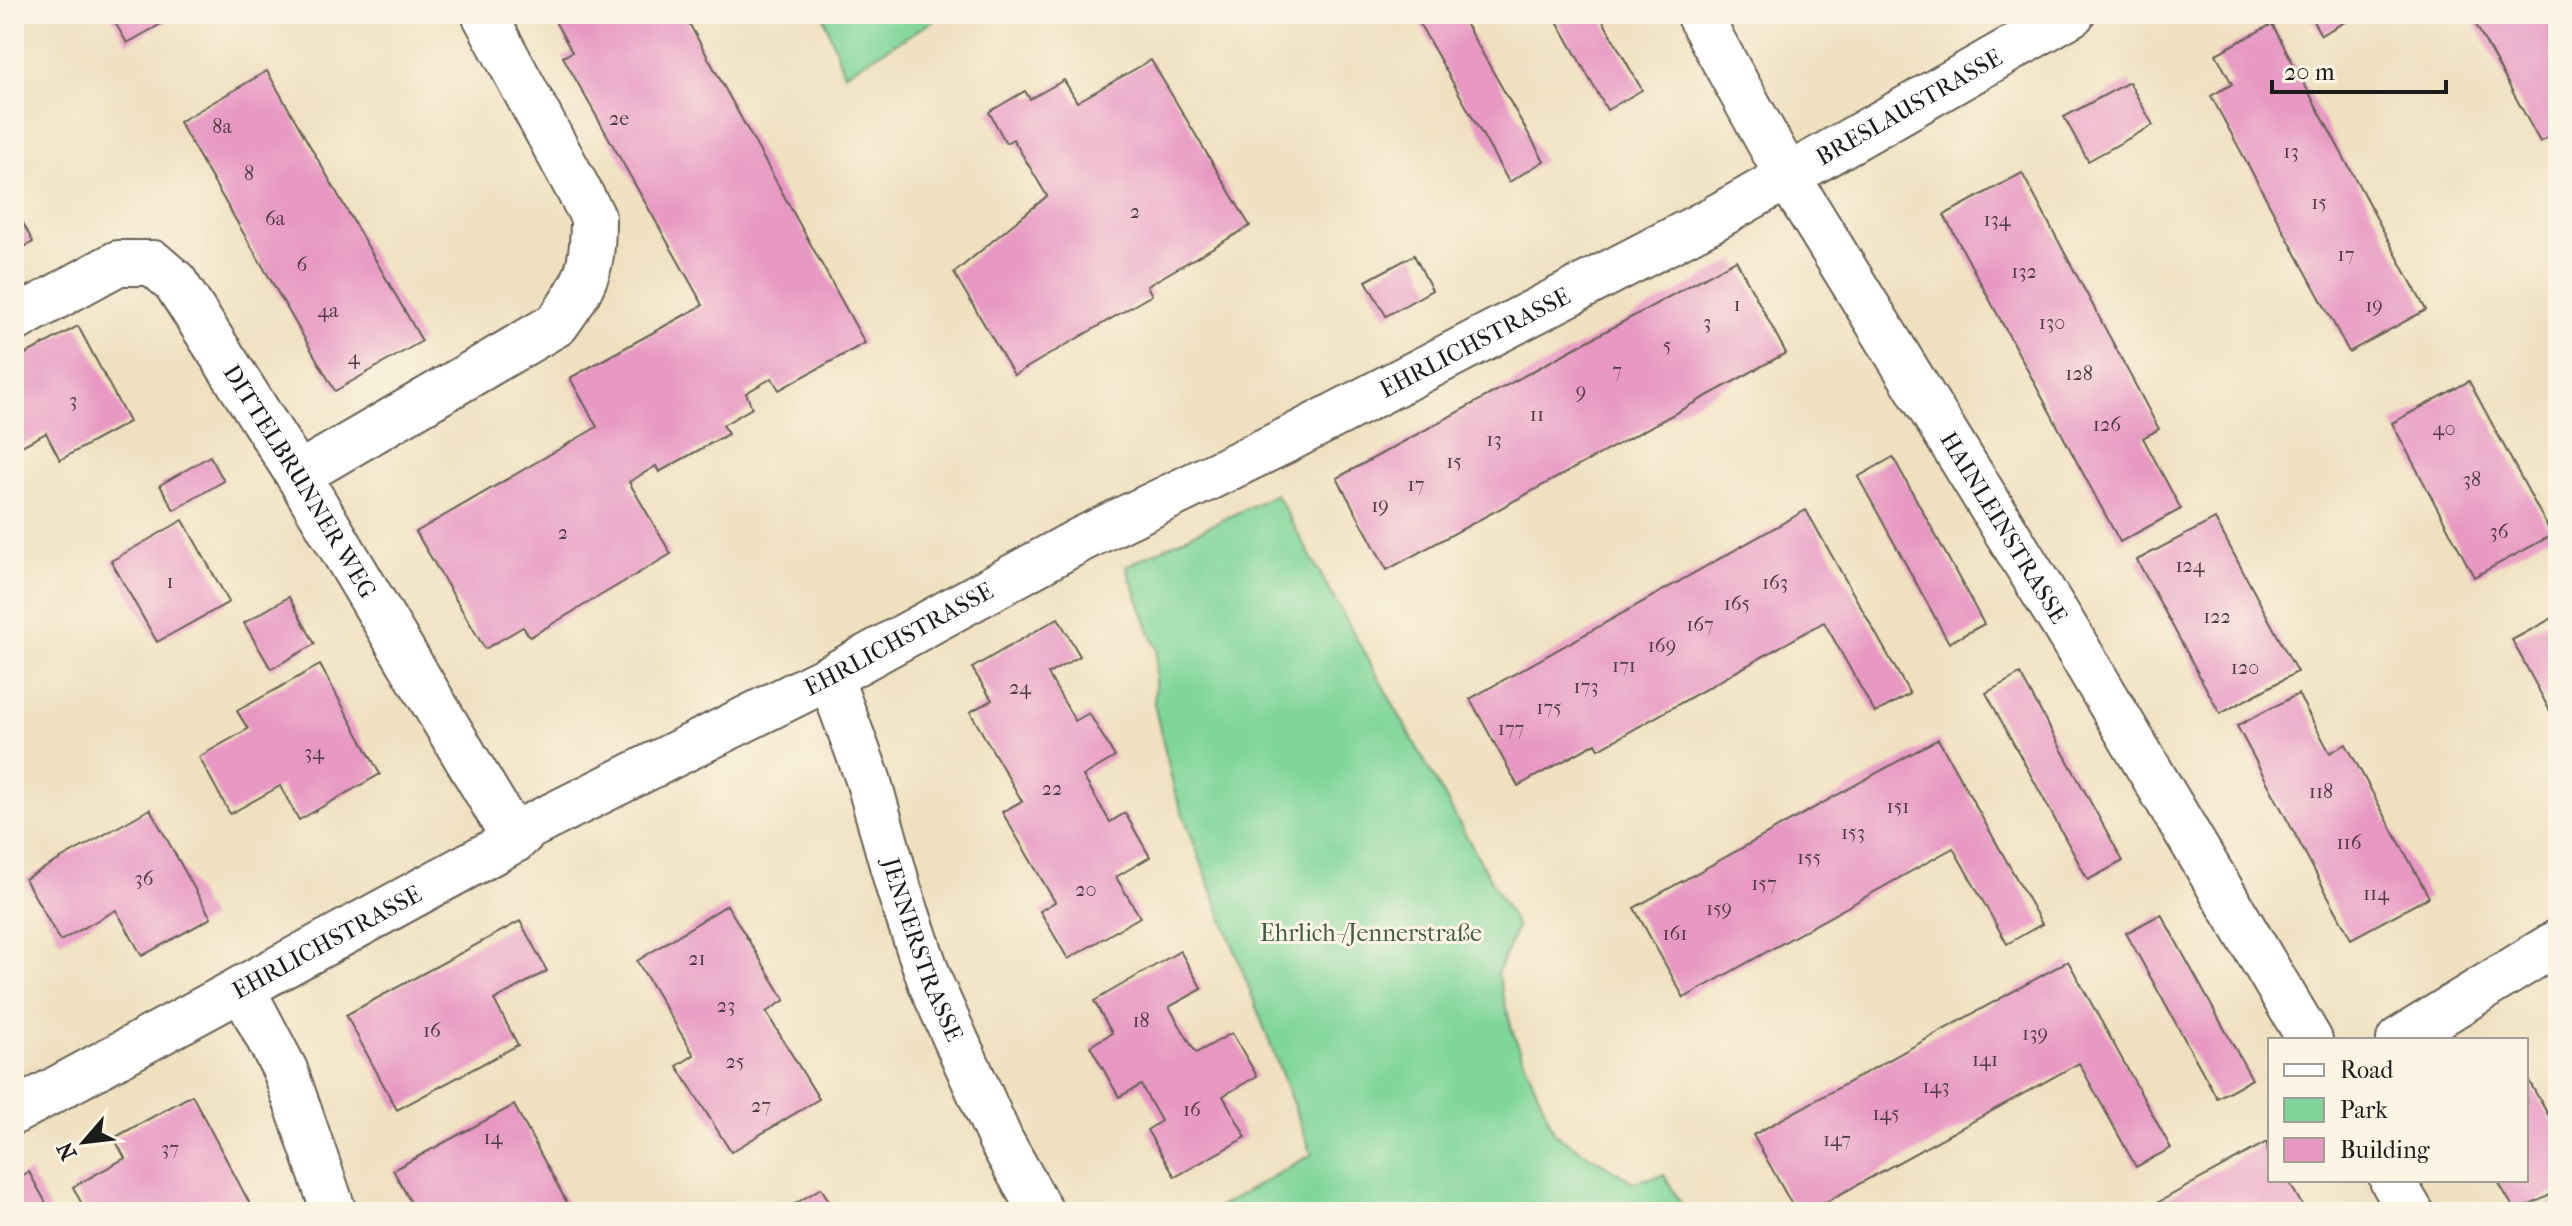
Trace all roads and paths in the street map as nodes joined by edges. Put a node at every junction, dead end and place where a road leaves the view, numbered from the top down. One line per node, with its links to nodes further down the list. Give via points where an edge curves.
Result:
1 (484, 14): 6 (street, via 593,217 593,254 584,286 557,324)
2 (1698, 14): 4 (street, HAINLEINSTRASSE)
3 (2072, 14): 4 (street, BRESLAUSTRASSE)
4 (1788, 177): 7 (street, EHRLICHSTRASSE, via 1303,432 1082,539); 11 (street, HAINLEINSTRASSE, via 2055,610)
5 (14, 320): 6 (street, DITTELBRUNNER WEG, via 118,263 153,263 175,282)
6 (298, 475): 8 (street, DITTELBRUNNER WEG)
7 (830, 677): 8 (street, EHRLICHSTRASSE, via 529,827); 16 (street, JENNERSTRASSE, via 868,779 931,984 1001,1141)
8 (515, 840): 10 (street, EHRLICHSTRASSE)
9 (2558, 942): 12 (street)
10 (242, 988): 13 (street, EHRLICHSTRASSE); 15 (street, via 285,1070)
11 (2309, 1038)
12 (2402, 1038)
13 (14, 1112)
14 (2393, 1182): 17 (street)
15 (334, 1212)
16 (1041, 1212)
17 (2411, 1212)

